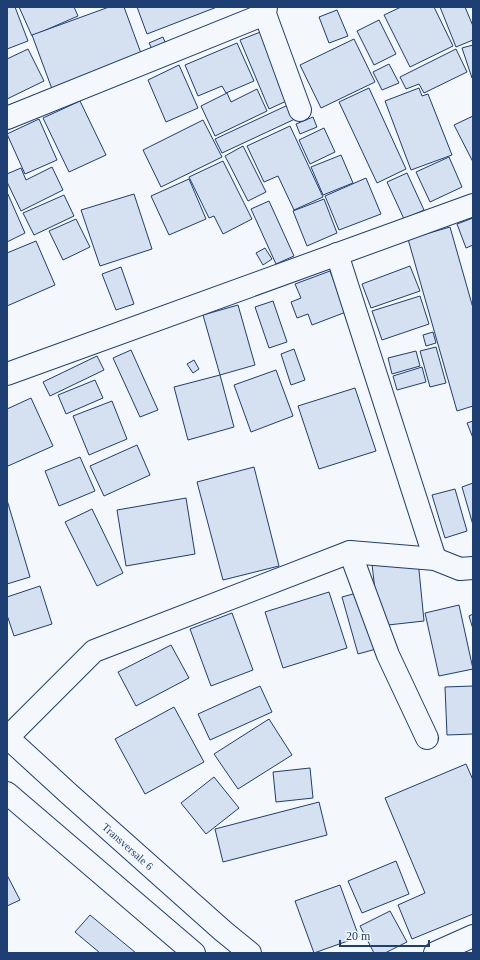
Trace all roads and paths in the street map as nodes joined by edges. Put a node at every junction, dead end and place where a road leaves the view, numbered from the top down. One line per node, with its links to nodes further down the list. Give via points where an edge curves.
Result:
1 (265, 10): 2 (street); 3 (street)
2 (300, 110)
3 (7, 118)
4 (473, 205): 5 (street)
5 (337, 254): 6 (street); 8 (street)
6 (7, 374)
7 (350, 552): 8 (street); 10 (street, via 94,651); 11 (street, via 388,655)
8 (435, 559): 9 (street, via 460,569)
9 (473, 568)
10 (7, 737): 15 (street, Transversale 6)
11 (427, 738)
12 (7, 793): 14 (street)
13 (473, 936): 16 (street)
14 (194, 953)
15 (250, 953)
16 (435, 953)

